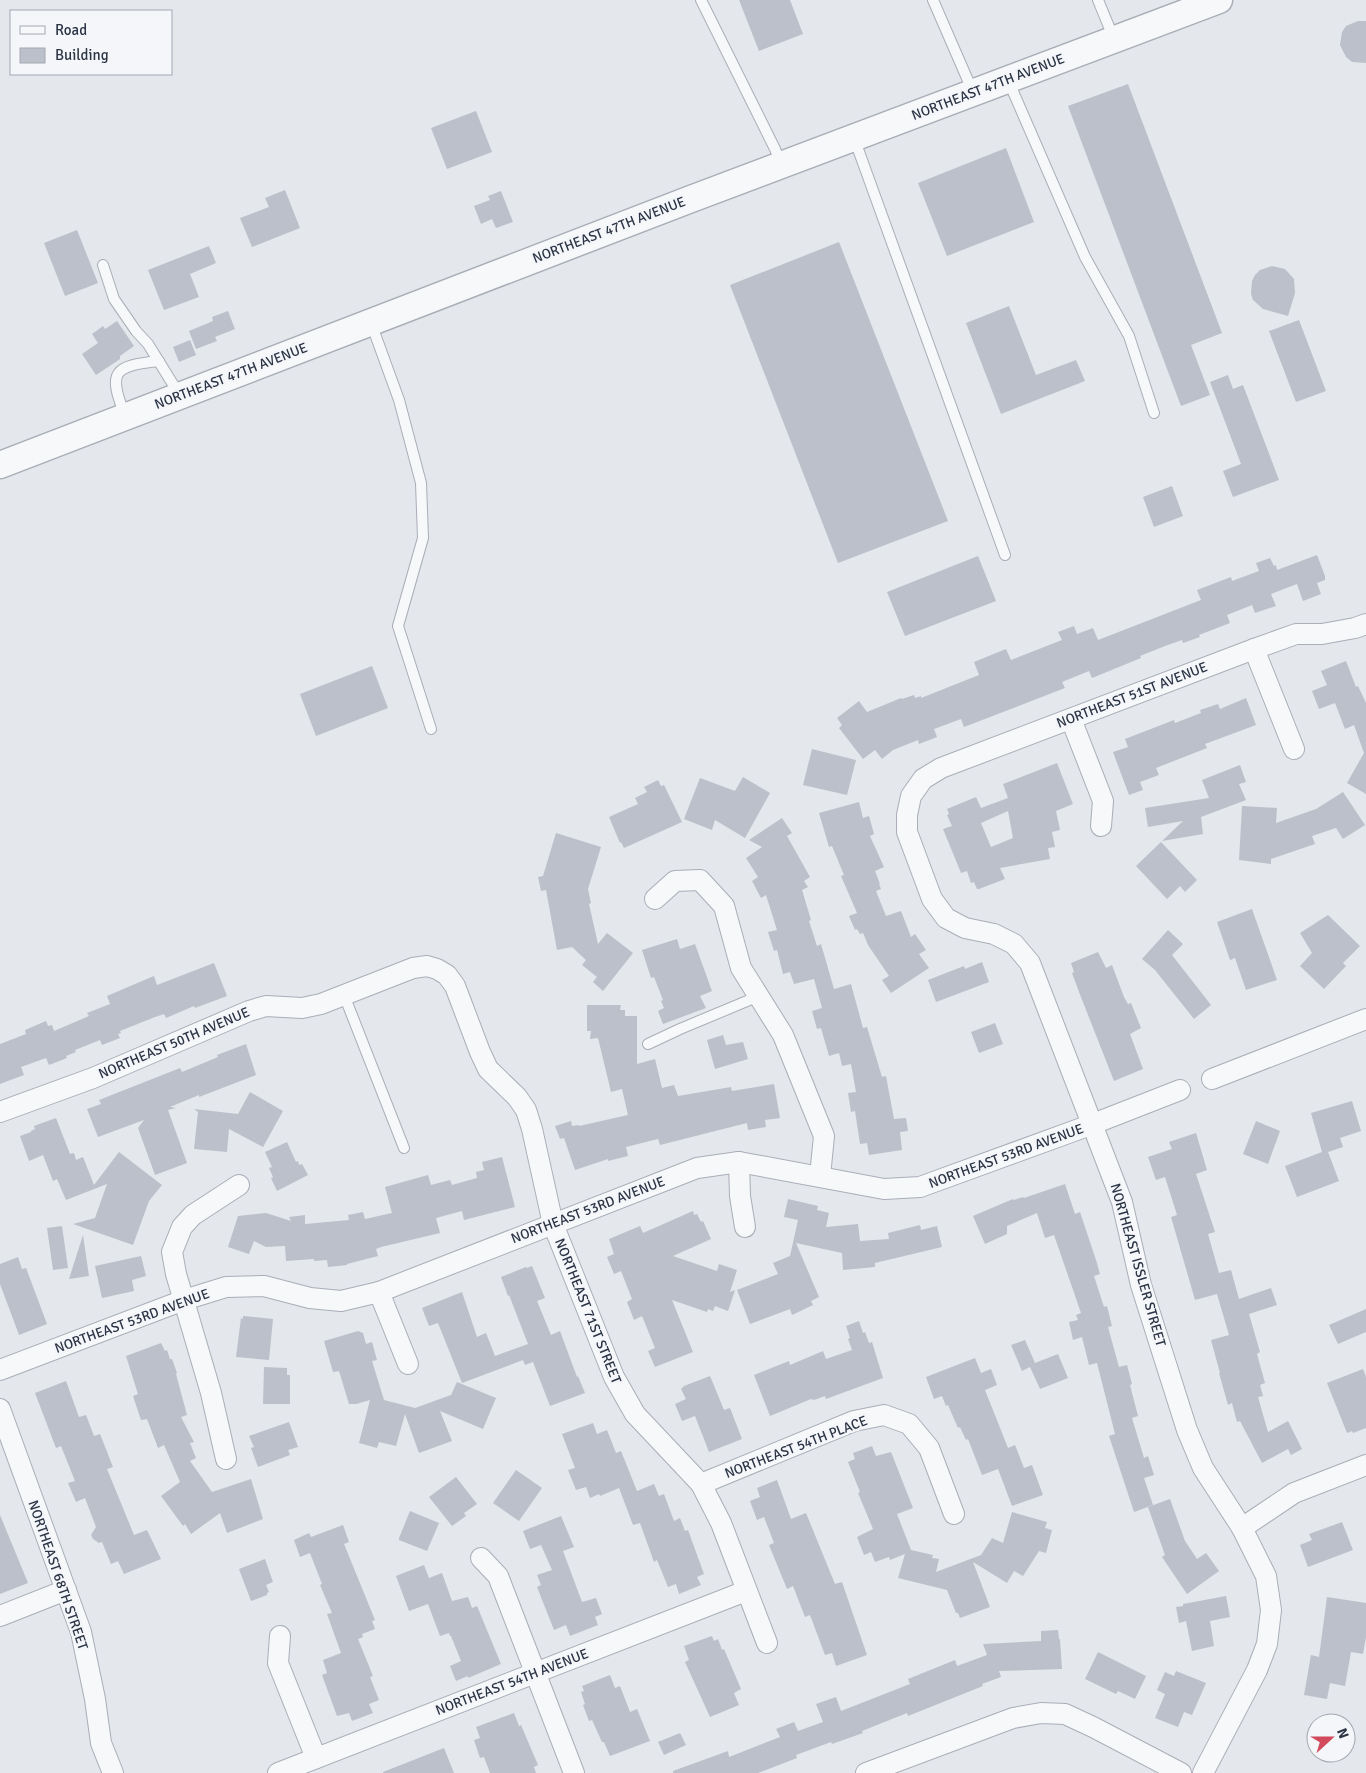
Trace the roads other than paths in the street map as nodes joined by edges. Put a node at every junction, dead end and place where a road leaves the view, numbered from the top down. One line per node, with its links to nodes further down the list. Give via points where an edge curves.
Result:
1 (702, 0): 9 (lane)
2 (934, 0): 7 (lane)
3 (1098, 0): 5 (lane)
4 (1219, 0): 5 (street, NORTHEAST 47TH AVENUE)
5 (1114, 40): 6 (street, NORTHEAST 47TH AVENUE)
6 (1008, 80): 7 (street, NORTHEAST 47TH AVENUE); 14 (lane, via 1085,257 1129,336)
7 (973, 92): 8 (street, NORTHEAST 47TH AVENUE)
8 (853, 138): 9 (street, NORTHEAST 47TH AVENUE); 17 (lane)
9 (781, 165): 11 (street, NORTHEAST 47TH AVENUE)
10 (104, 265): 12 (lane, via 114,299)
11 (370, 322): 13 (street, NORTHEAST 47TH AVENUE); 21 (lane, via 399,400 421,483 423,538 398,626)
12 (159, 360): 13 (lane); 15 (lane, via 123,367 117,373 119,402)
13 (180, 395): 15 (street, NORTHEAST 47TH AVENUE)
14 (1154, 413)
15 (125, 416): 16 (street, NORTHEAST 47TH AVENUE)
16 (0, 465)
17 (1006, 555)
18 (1366, 624): 19 (street, NORTHEAST 51ST AVENUE, via 1322,634 1296,634)
19 (1254, 648): 20 (street, NORTHEAST 51ST AVENUE); 22 (street)
20 (1071, 719): 23 (street, NORTHEAST 51ST AVENUE, via 941,768 923,780); 24 (street, via 1103,801)
21 (431, 729)
22 (1294, 749)
23 (911, 796): 34 (street, NORTHEAST ISSLER STREET, via 907,832 932,899 946,918 965,928 1007,940 1030,964)
24 (1102, 826)
25 (655, 899): 28 (street, via 675,881 700,880 724,906 741,968)
26 (437, 969): 27 (street, NORTHEAST 50TH AVENUE, via 427,966 413,968); 39 (street, NORTHEAST 71ST STREET, via 447,975 454,986 488,1069 526,1110)
27 (344, 995): 33 (street, NORTHEAST 50TH AVENUE, via 302,1008 266,1006 249,1011 92,1078); 35 (lane)
28 (759, 996): 30 (lane); 37 (street, via 783,1035 824,1136)
29 (1366, 1019): 31 (street)
30 (648, 1044)
31 (1212, 1079)
32 (1180, 1090): 34 (street, NORTHEAST 53RD AVENUE)
33 (0, 1112)
34 (1093, 1124): 37 (street, NORTHEAST 53RD AVENUE, via 920,1187 884,1188); 50 (street, NORTHEAST ISSLER STREET, via 1122,1202 1141,1284 1188,1430 1203,1468)
35 (404, 1148)
36 (739, 1162): 37 (street, NORTHEAST 53RD AVENUE); 39 (street, NORTHEAST 53RD AVENUE, via 697,1168); 40 (street)
37 (820, 1176)
38 (239, 1185): 42 (street, via 193,1215 182,1227 172,1252)
39 (553, 1224): 41 (street, NORTHEAST 53RD AVENUE); 48 (street, NORTHEAST 71ST STREET, via 614,1376 635,1414)
40 (745, 1227)
41 (379, 1292): 42 (street, NORTHEAST 53RD AVENUE, via 341,1301 310,1298 264,1286 226,1287); 43 (street)
42 (184, 1300): 44 (street, NORTHEAST 53RD AVENUE); 46 (street)
43 (408, 1364)
44 (0, 1370)
45 (0, 1409): 52 (street, NORTHEAST 68TH STREET)
46 (226, 1458)
47 (1366, 1464): 50 (street, via 1294,1493)
48 (701, 1484): 49 (street, NORTHEAST 54TH PLACE, via 854,1421 884,1415 909,1424 929,1448); 53 (street, NORTHEAST 71ST STREET, via 721,1523)
49 (954, 1514)
50 (1242, 1528): 64 (street, NORTHEAST ISSLER STREET, via 1266,1576 1271,1610 1267,1644 1257,1670)
51 (482, 1558): 57 (street, via 498,1576)
52 (66, 1590): 54 (street); 59 (street, NORTHEAST 68TH STREET, via 81,1632 101,1744)
53 (746, 1591): 56 (street, NORTHEAST 71ST STREET); 57 (street, NORTHEAST 54TH AVENUE)
54 (0, 1616)
55 (280, 1636): 58 (street, via 278,1663)
56 (767, 1643)
57 (535, 1673): 58 (street, NORTHEAST 54TH AVENUE); 61 (street)
58 (316, 1758): 60 (street, NORTHEAST 54TH AVENUE)
59 (113, 1773)
60 (278, 1773)
61 (574, 1773)
62 (866, 1773): 63 (street, via 1013,1718 1041,1713 1065,1714)
63 (1181, 1773)
64 (1203, 1773)

